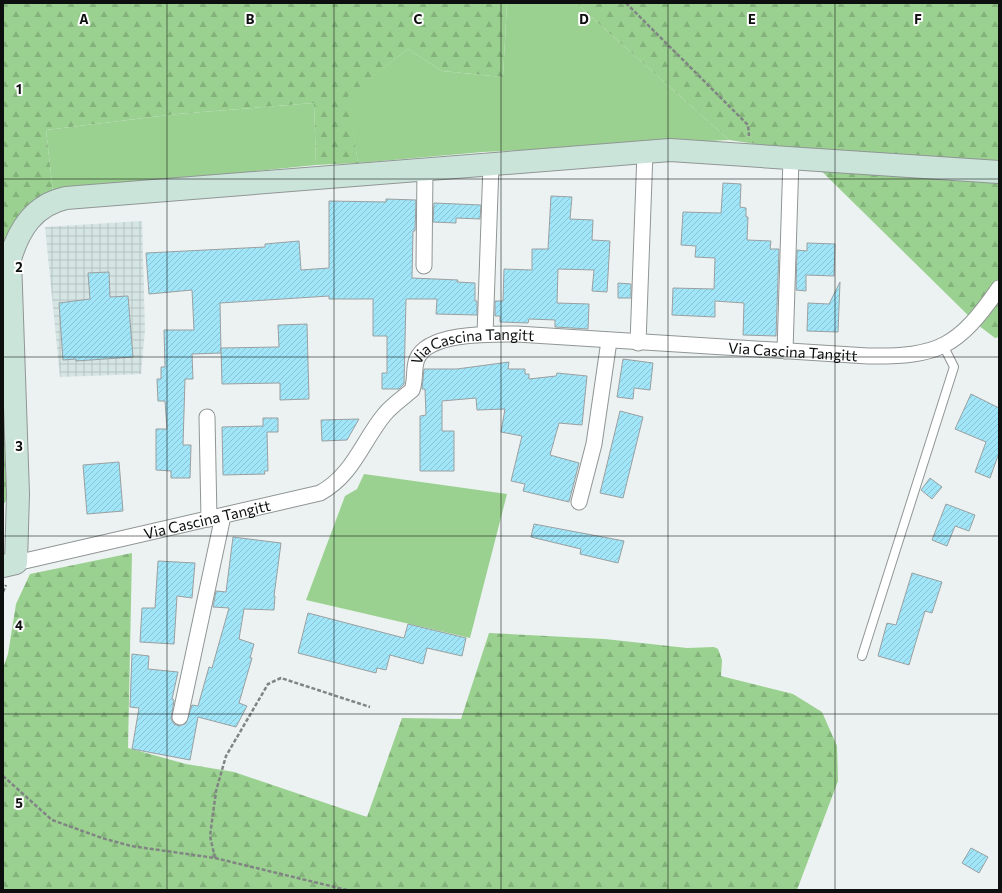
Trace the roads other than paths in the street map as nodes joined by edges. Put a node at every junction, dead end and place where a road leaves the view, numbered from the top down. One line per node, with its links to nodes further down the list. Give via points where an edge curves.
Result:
1 (645, 152): 2 (street, via 670,150); 3 (street); 10 (street)
2 (791, 158): 5 (street); 12 (street)
3 (491, 165): 4 (street); 8 (street)
4 (425, 170): 6 (street); 14 (street, via 89,197 63,206 49,215 36,226 20,256 11,286)
5 (999, 172)
6 (424, 266)
7 (999, 288): 11 (street, Via Cascina Tangitt, via 975,321)
8 (486, 334): 9 (street, Via Cascina Tangitt); 17 (street, Via Cascina Tangitt, via 448,339 421,353 415,366 412,390 384,415 351,467 332,487 307,497)
9 (610, 341): 10 (street, Via Cascina Tangitt); 15 (street, via 594,444)
10 (638, 343): 12 (street, Via Cascina Tangitt)
11 (944, 347): 12 (street, Via Cascina Tangitt, via 914,354 881,356); 19 (lane, via 954,367)
12 (785, 351)
13 (207, 417): 17 (street)
14 (18, 494): 16 (street); 18 (street)
15 (579, 502)
16 (3, 517)
17 (216, 518): 18 (street, Via Cascina Tangitt); 20 (street)
18 (10, 564)
19 (862, 656)
20 (180, 717)

